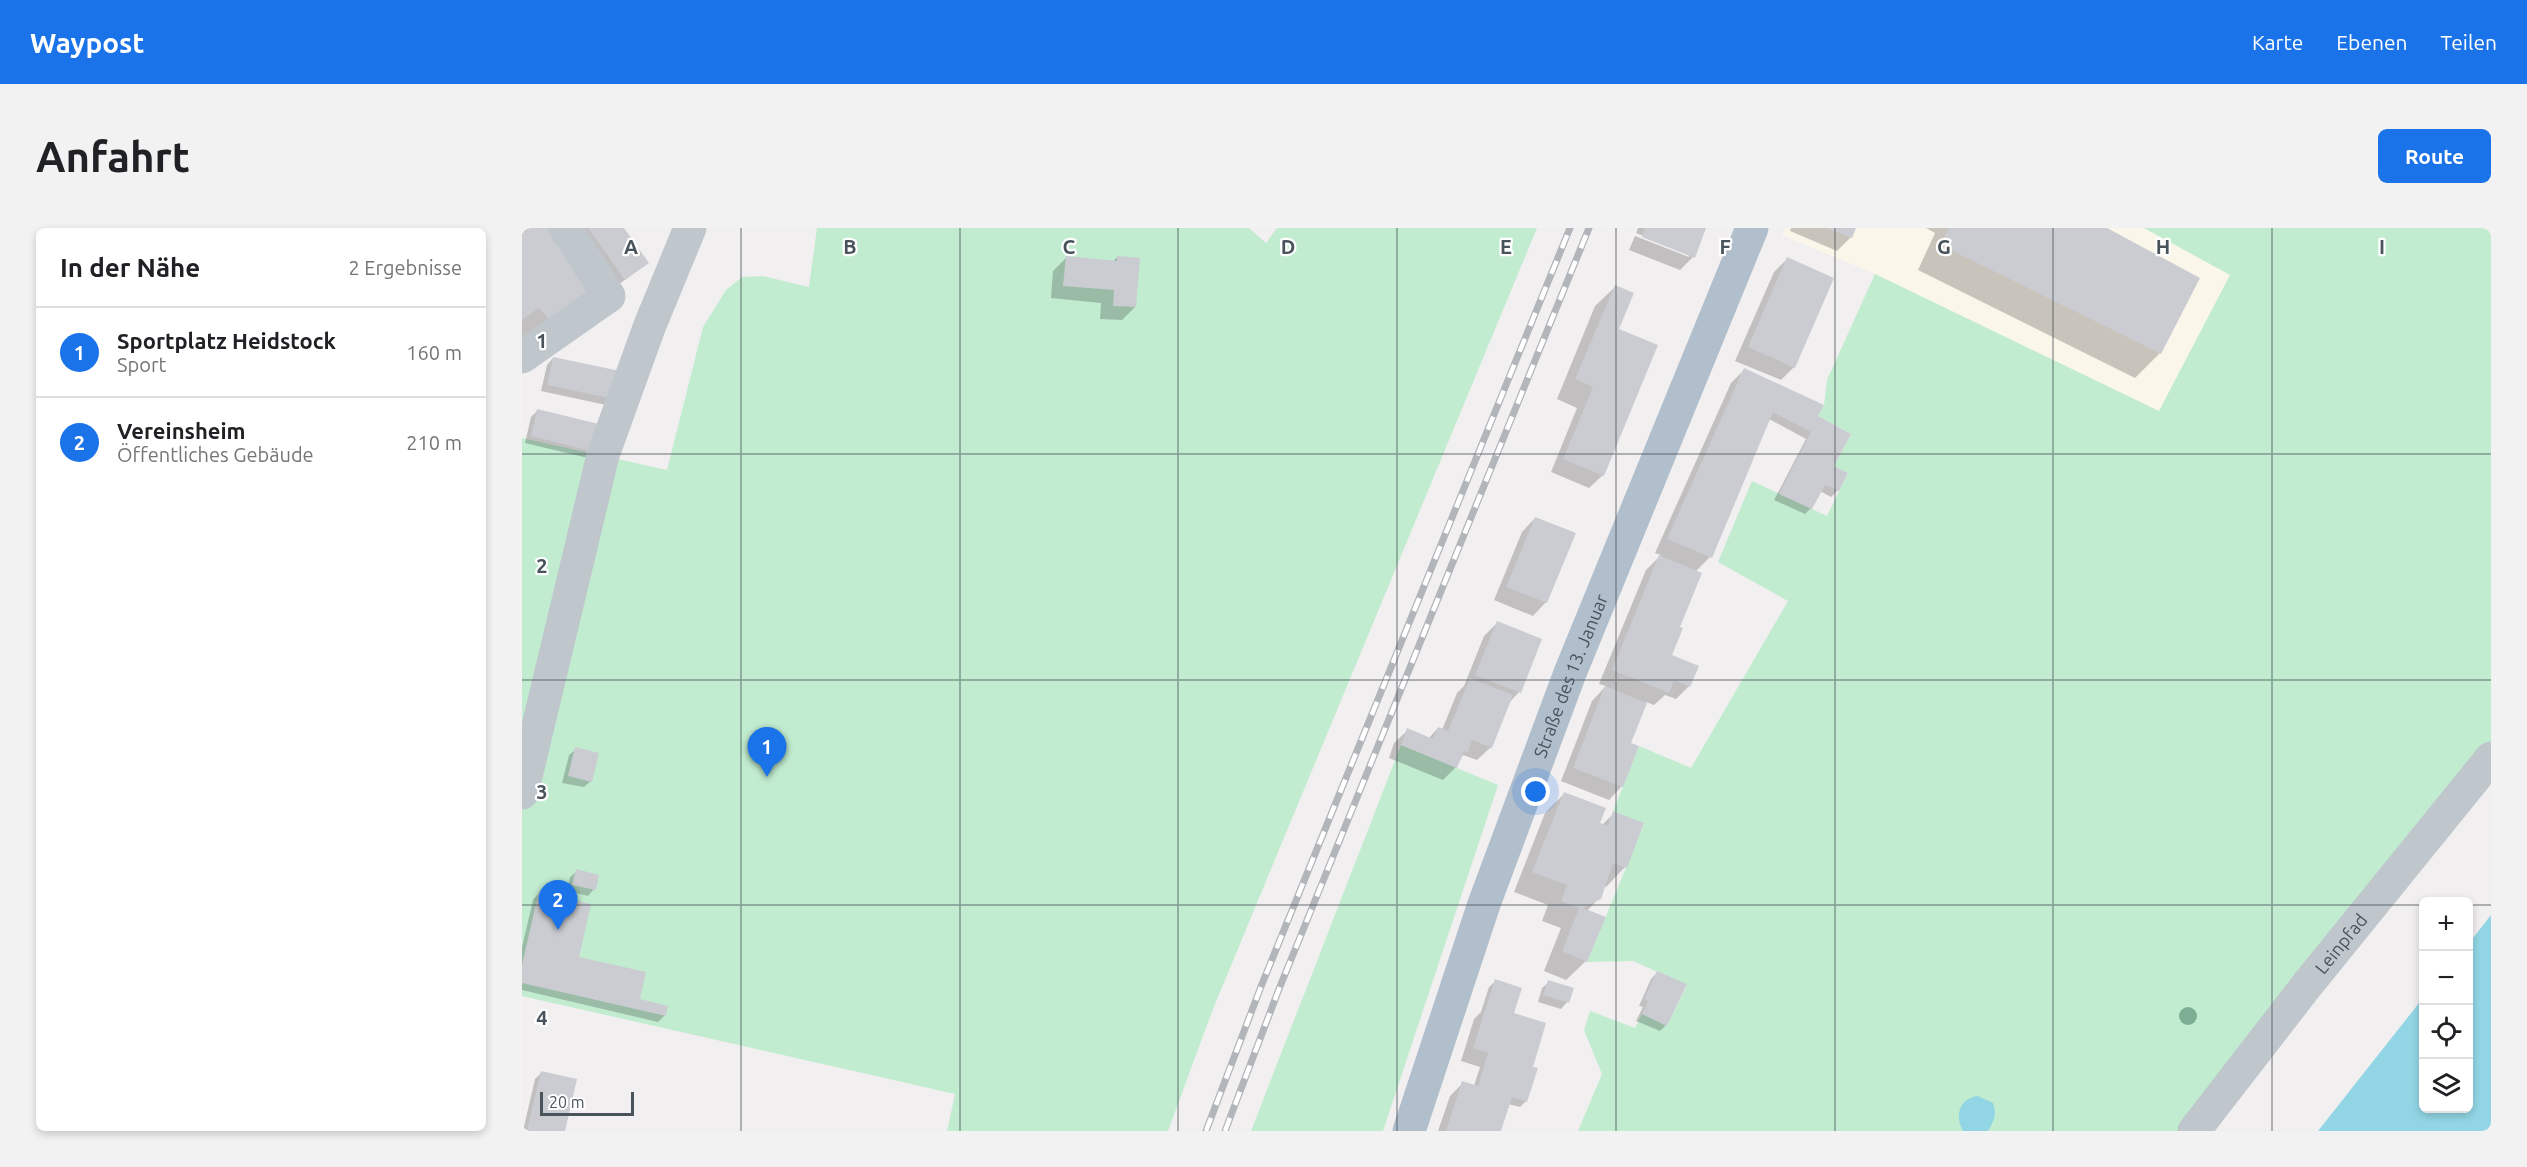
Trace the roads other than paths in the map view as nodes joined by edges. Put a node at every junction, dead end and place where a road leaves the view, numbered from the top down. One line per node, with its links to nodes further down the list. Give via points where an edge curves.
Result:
1 (566, 228): 4 (lane, via 609,296)
2 (690, 228): 6 (lane, via 603,455)
3 (1752, 228): 7 (main road, Straße des 13. Januar, via 1558,705 1484,904)
4 (522, 357)
5 (2491, 758): 8 (lane, Leinpfad)
6 (522, 793)
7 (1409, 1131)
8 (2194, 1131)

